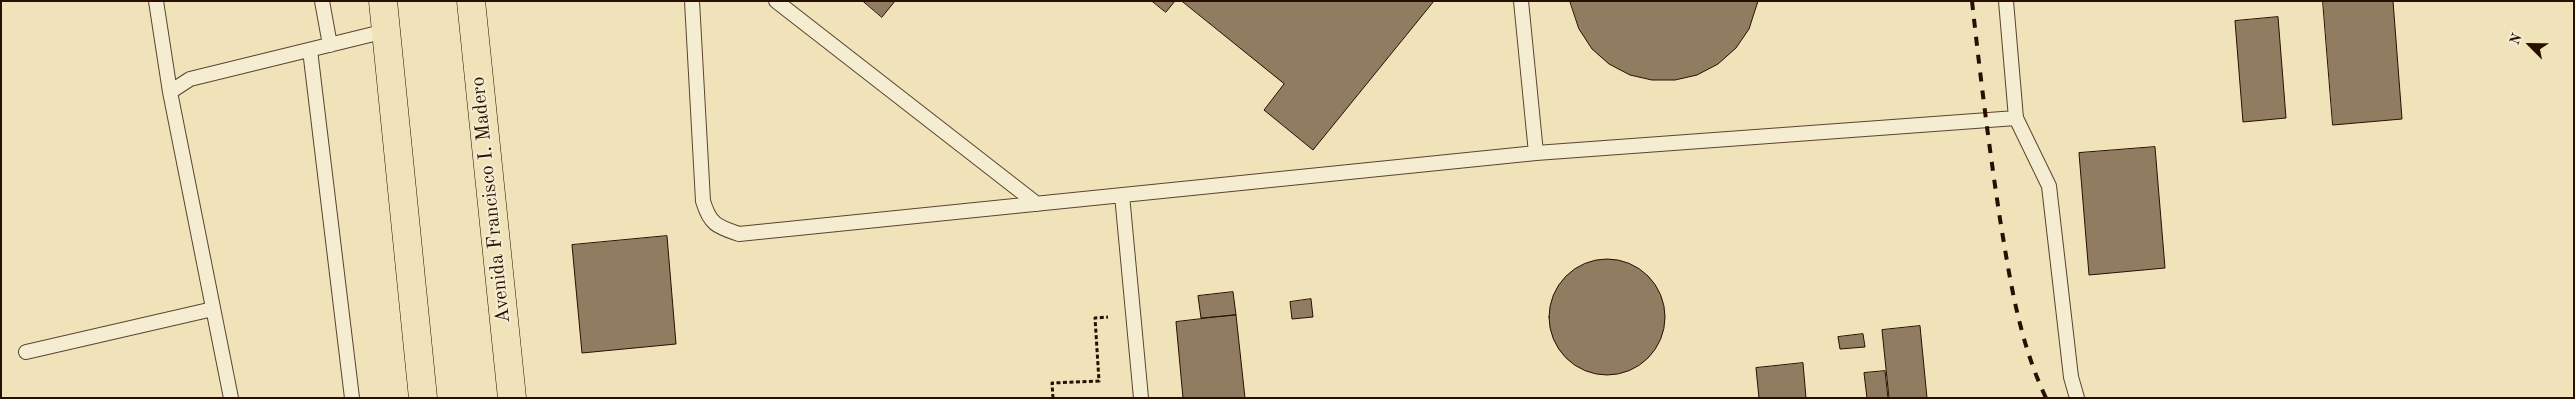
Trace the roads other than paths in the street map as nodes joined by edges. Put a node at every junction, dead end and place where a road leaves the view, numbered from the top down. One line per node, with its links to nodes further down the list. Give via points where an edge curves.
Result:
1 (156, 1): 12 (lane)
2 (322, 1): 10 (lane)
3 (383, 1): 9 (main road)
4 (471, 1): 22 (main road, Avenida Francisco I. Madero)
5 (692, 1): 16 (lane, via 703,201 708,217 719,227 740,234)
6 (776, 1): 16 (lane)
7 (1521, 1): 14 (lane)
8 (2006, 1): 13 (lane)
9 (386, 31): 10 (lane); 21 (main road)
10 (330, 45): 11 (lane)
11 (310, 50): 12 (lane, via 190,80); 20 (lane)
12 (170, 92): 17 (lane)
13 (2016, 118): 14 (lane); 24 (lane, via 2049,186 2071,377)
14 (1536, 153): 15 (lane)
15 (1122, 195): 16 (lane); 23 (lane)
16 (1037, 204)
17 (213, 309): 18 (lane); 19 (lane)
18 (26, 352)
19 (231, 398)
20 (352, 398)
21 (424, 398)
22 (512, 398)
23 (1142, 398)
24 (2077, 398)

